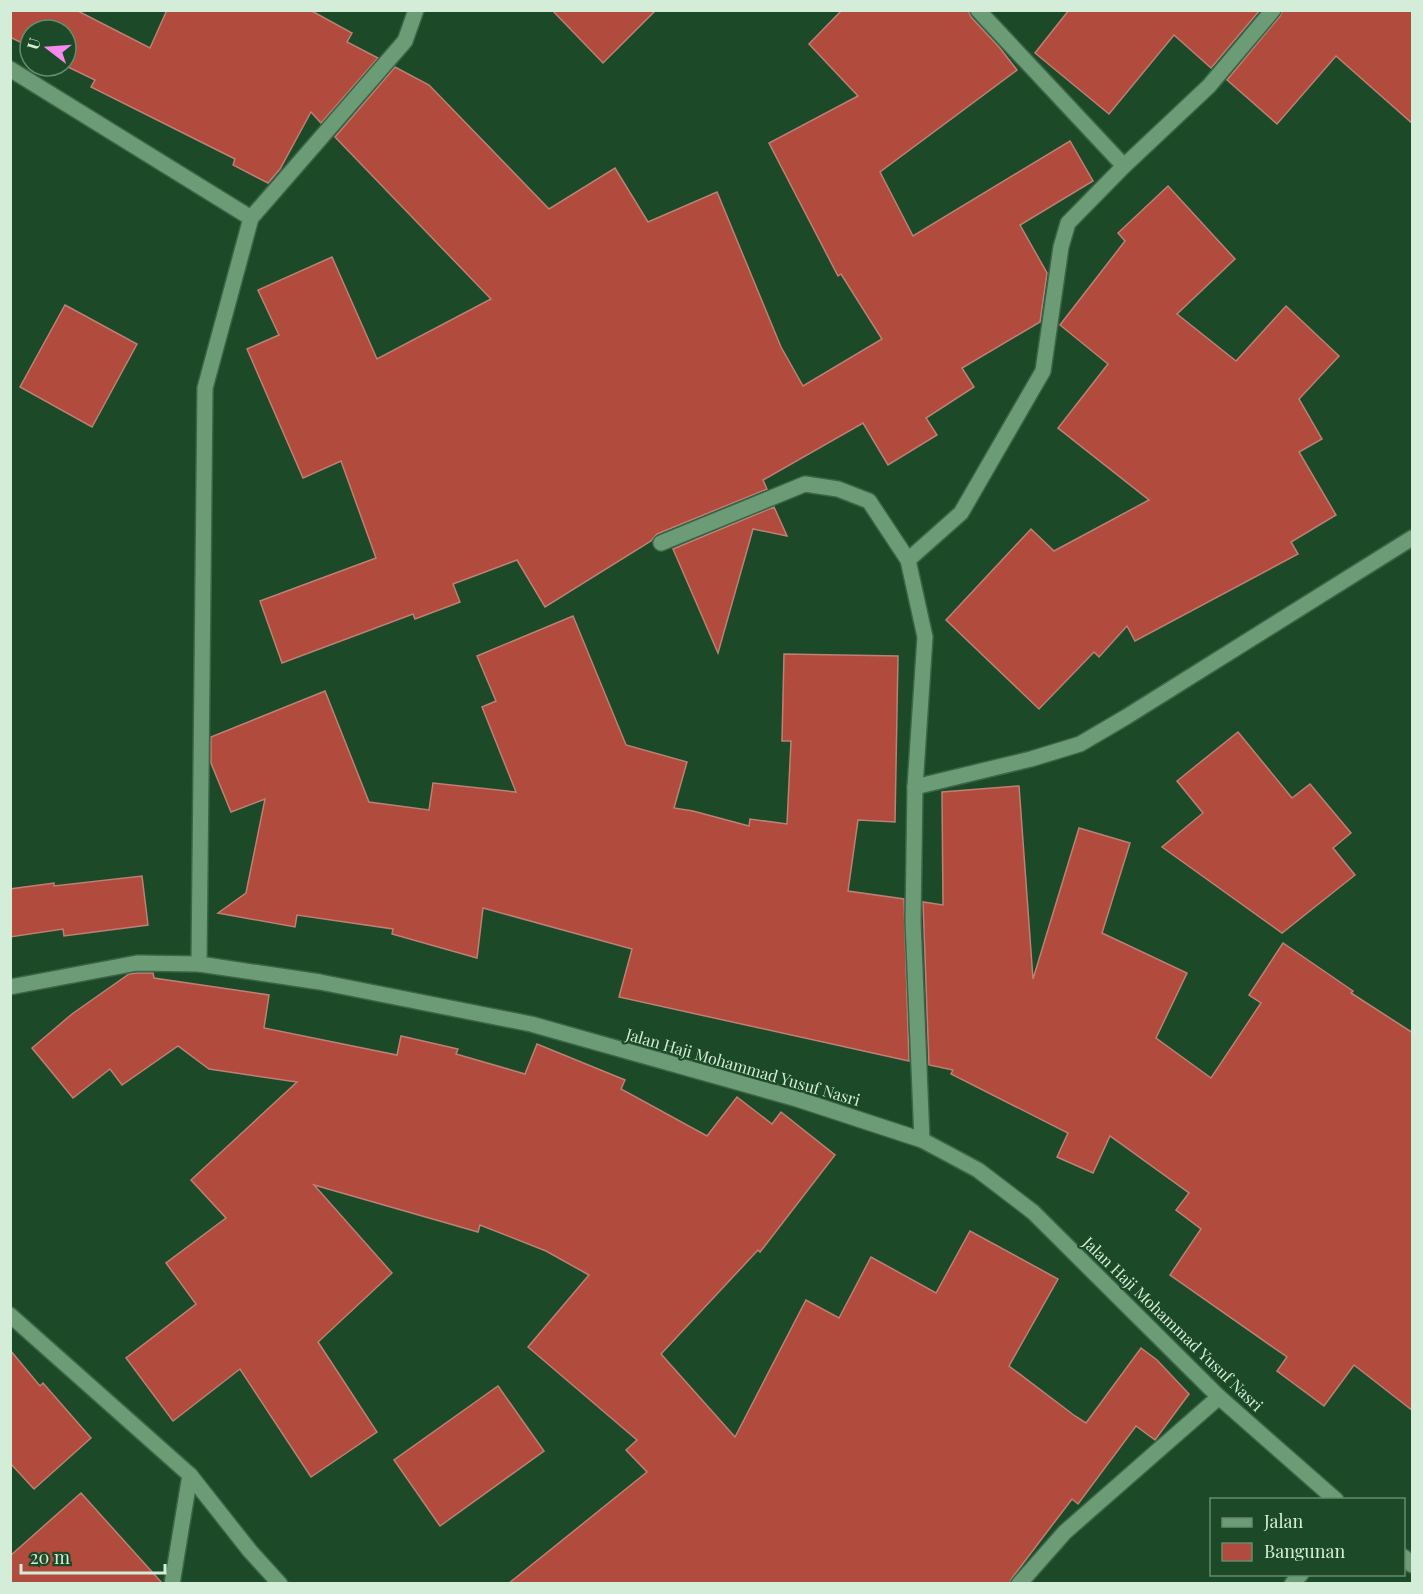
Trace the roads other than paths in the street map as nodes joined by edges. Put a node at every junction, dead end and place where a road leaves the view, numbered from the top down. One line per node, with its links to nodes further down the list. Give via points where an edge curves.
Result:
1 (416, 10): 6 (street, via 405,41)
2 (978, 10): 5 (street)
3 (1273, 10): 5 (street, via 1209,86)
4 (10, 69): 6 (street)
5 (1124, 166): 9 (street, via 1068,223 1043,371 961,513)
6 (250, 218): 11 (street, via 205,388)
7 (1413, 538): 10 (street, via 1080,744)
8 (661, 543): 9 (street, via 805,484 838,489 869,501)
9 (908, 560): 10 (street, via 926,637)
10 (915, 786): 13 (street, via 913,921)
11 (199, 964): 12 (street, Jalan Haji Mohammad Yusuf Nasri, via 137,963); 13 (street, Jalan Haji Mohammad Yusuf Nasri, via 320,982 531,1024 797,1099)
12 (10, 987)
13 (922, 1140): 15 (street, Jalan Haji Mohammad Yusuf Nasri, via 978,1170 1033,1212)
14 (10, 1315): 16 (street)
15 (1219, 1397): 17 (street, Jalan Haji Mohammad Yusuf Nasri); 20 (street, via 1065,1532)
16 (190, 1475): 18 (street); 19 (street)
17 (1334, 1498)
18 (172, 1584)
19 (280, 1584)
20 (1019, 1584)

